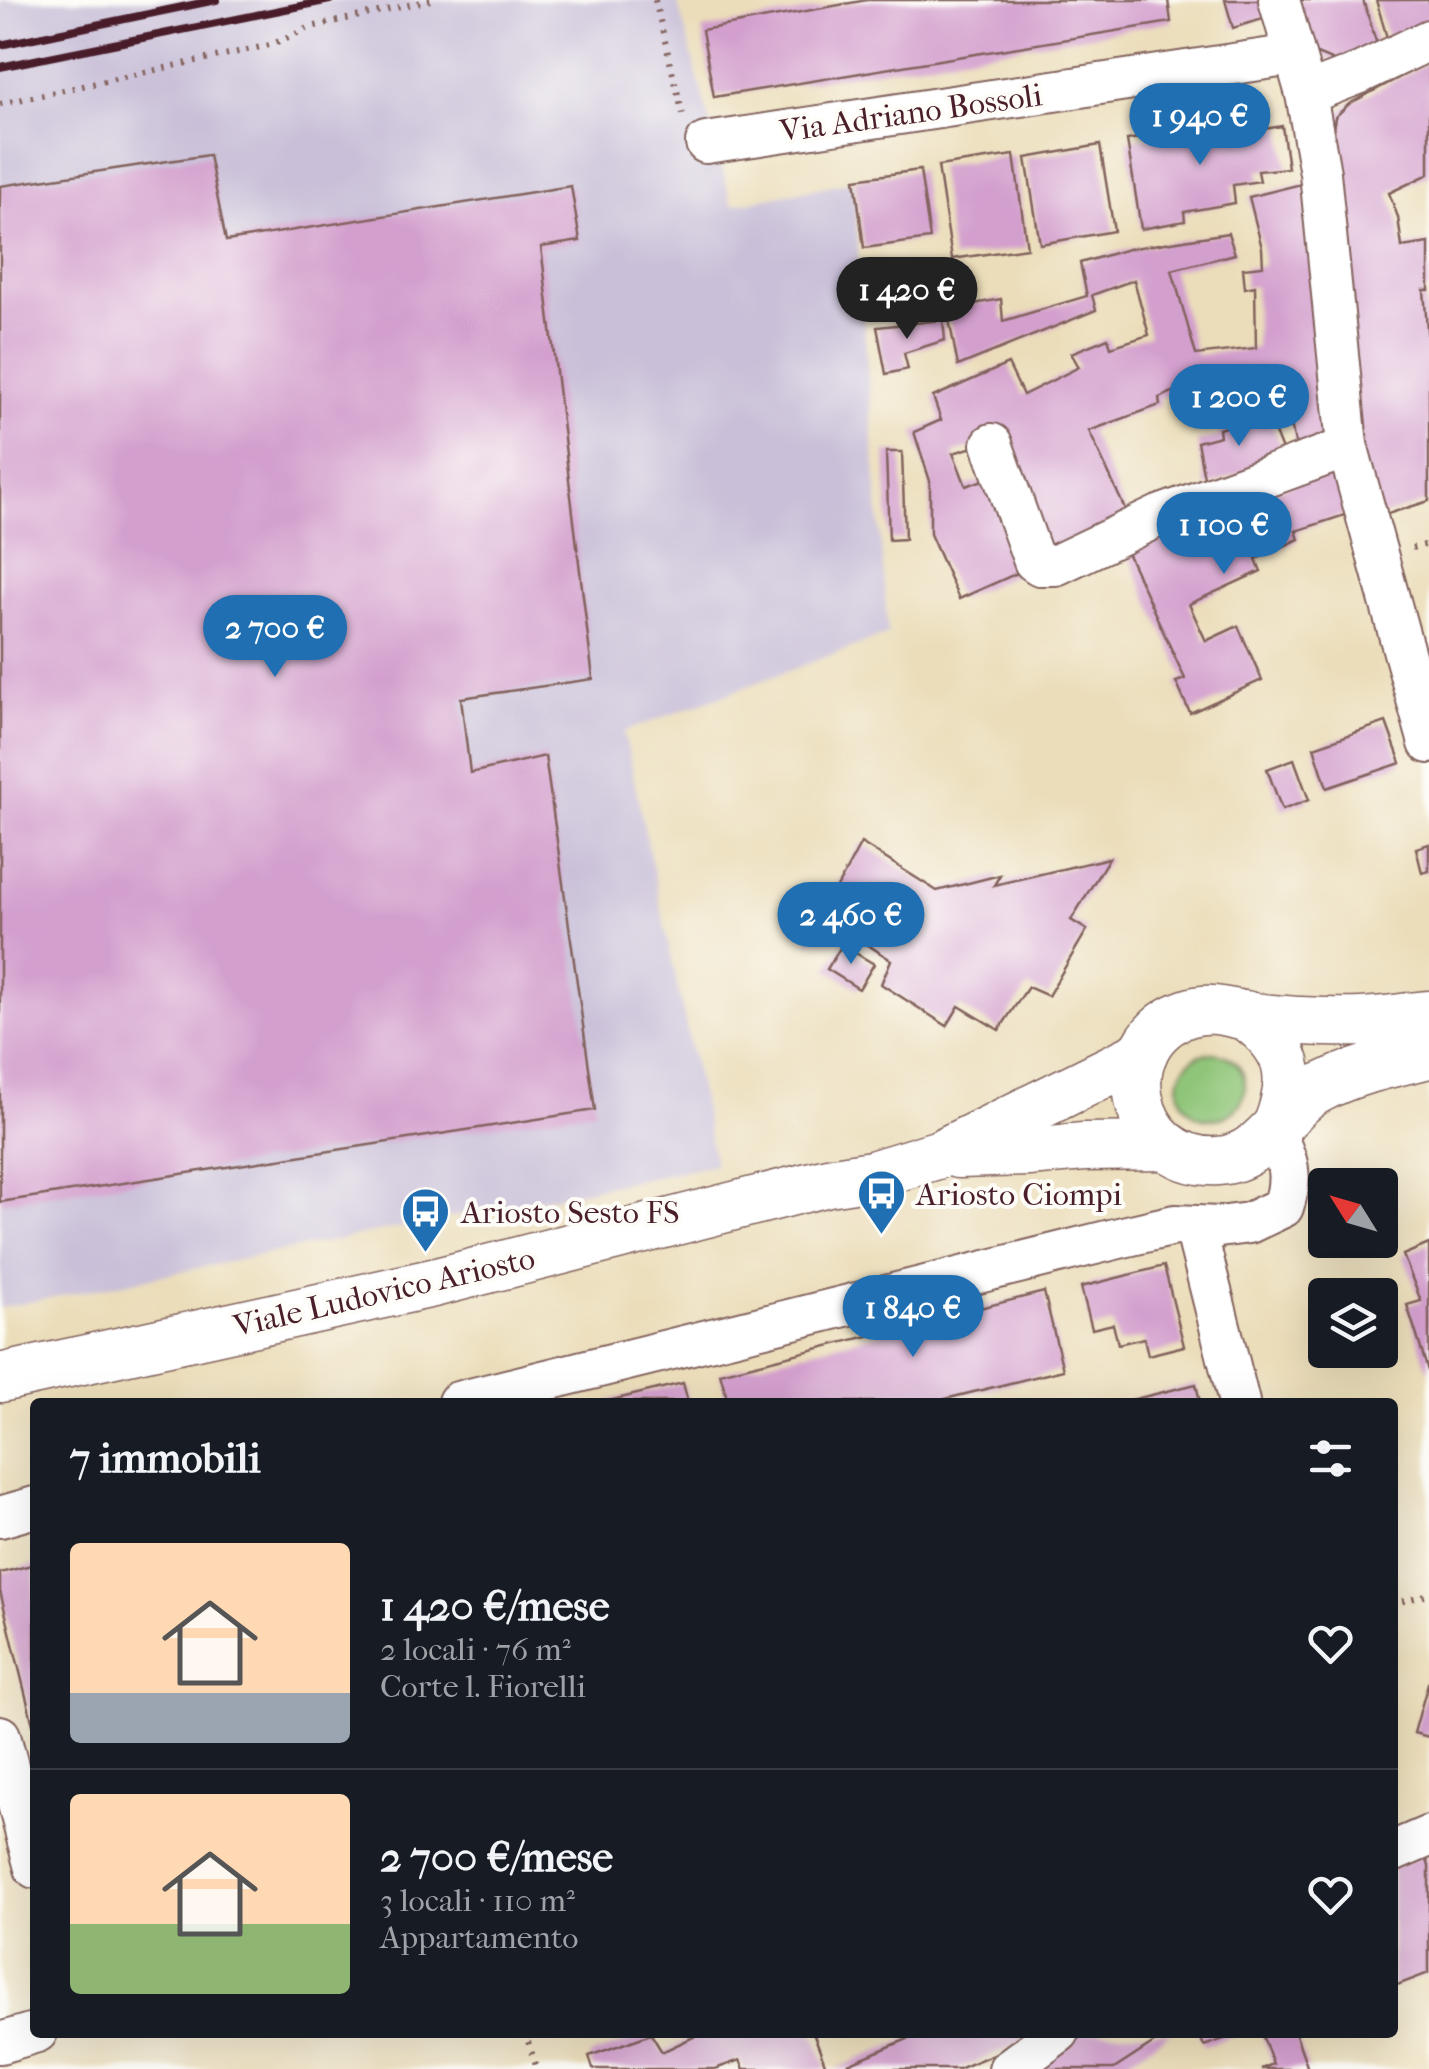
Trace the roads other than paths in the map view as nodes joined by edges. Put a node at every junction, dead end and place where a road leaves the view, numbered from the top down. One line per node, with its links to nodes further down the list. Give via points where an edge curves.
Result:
1 (1279, 0): 3 (street)
2 (1429, 40): 4 (street)
3 (1293, 55): 4 (street); 5 (street, Via Adriano Bossoli)
4 (1306, 94): 7 (street)
5 (706, 143)
6 (992, 444): 7 (street, via 1034,561 1056,565 1159,516)
7 (1347, 444): 8 (street)
8 (1429, 744)
9 (1429, 1014): 10 (street, Viale Ludovico Ariosto, via 1360,1022)
10 (1245, 1016): 11 (street, Viale Ludovico Ariosto, via 1206,1009 1180,1016); 13 (street, via 1274,1040 1289,1076)
11 (1143, 1054): 14 (street, via 1137,1098 1152,1133); 15 (street, Viale Ludovico Ariosto)
12 (1429, 1054): 13 (street, Viale Ludovico Ariosto, via 1367,1068 1317,1089)
13 (1275, 1128): 14 (street, Viale Ludovico Ariosto, via 1253,1150 1229,1160 1190,1158); 16 (street, via 1290,1186 1283,1207 1249,1224)
14 (1167, 1146): 15 (street, Viale Ludovico Ariosto)
15 (940, 1154): 17 (street, Viale Ludovico Ariosto, via 416,1287)
16 (1195, 1227): 18 (street, via 1123,1236); 20 (street)
17 (0, 1378)
18 (559, 1390): 19 (street)
19 (504, 1397)
20 (1238, 1398)
21 (30, 1508): 22 (street)
22 (0, 1516)
23 (0, 1736): 25 (street)
24 (1429, 1836): 26 (street)
25 (30, 1849)
26 (1398, 1849)
27 (30, 2034): 29 (street)
28 (1051, 2038): 30 (street)
29 (0, 2044)
30 (1009, 2069)

